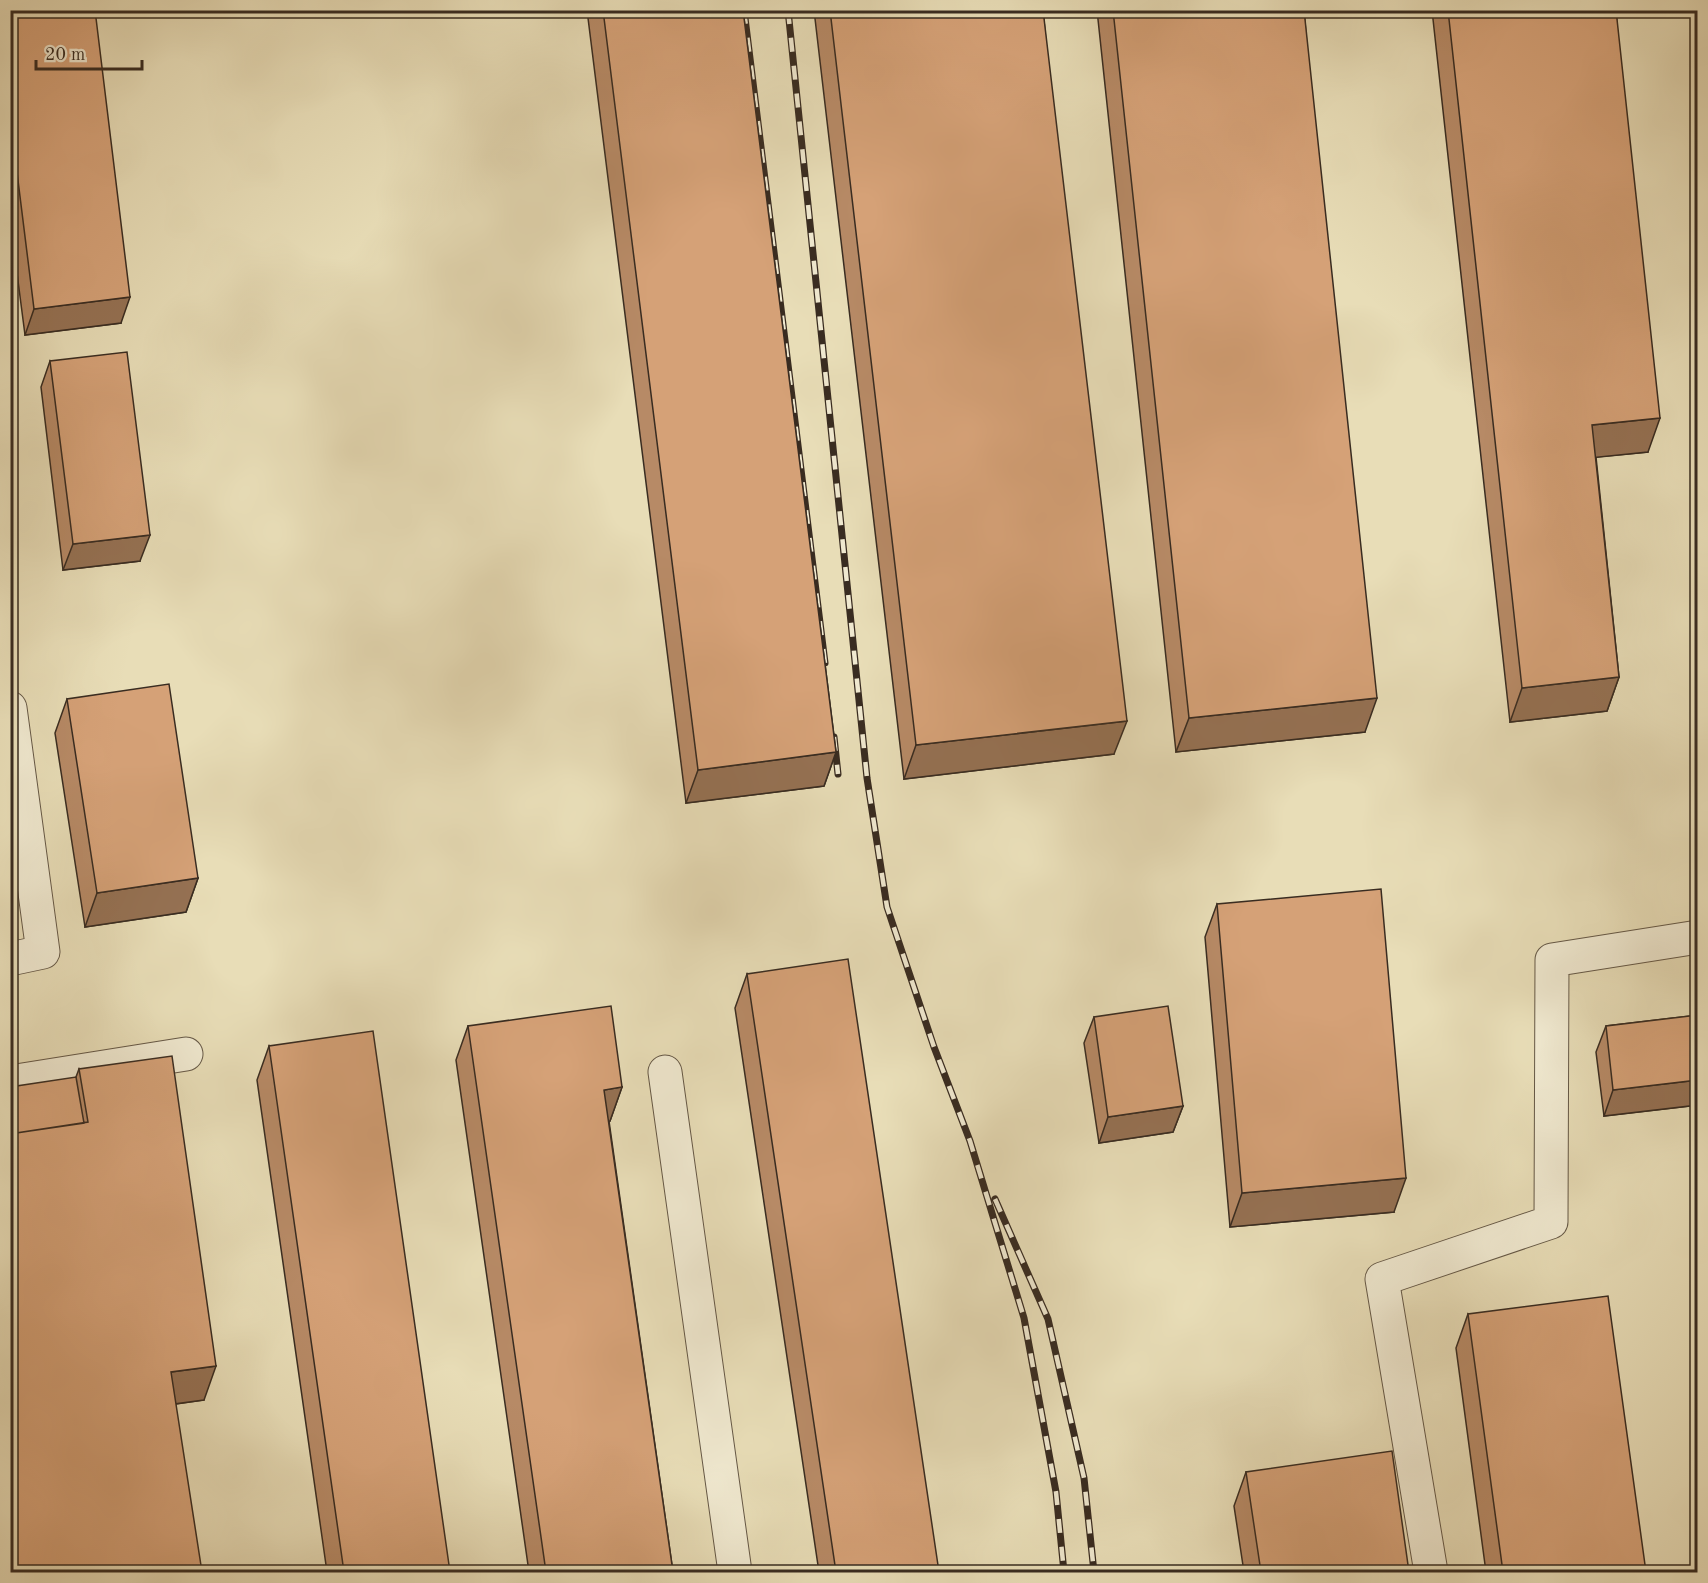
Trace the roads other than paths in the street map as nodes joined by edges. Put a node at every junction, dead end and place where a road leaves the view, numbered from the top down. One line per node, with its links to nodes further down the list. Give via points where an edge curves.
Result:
1 (10, 708): 3 (lane, via 43,952)
2 (1698, 937): 8 (lane, via 1551,960 1551,1222 1382,1279)
3 (10, 959)
4 (186, 1054): 6 (lane)
5 (665, 1072): 7 (lane)
6 (10, 1082)
7 (735, 1572)
8 (1431, 1572)

